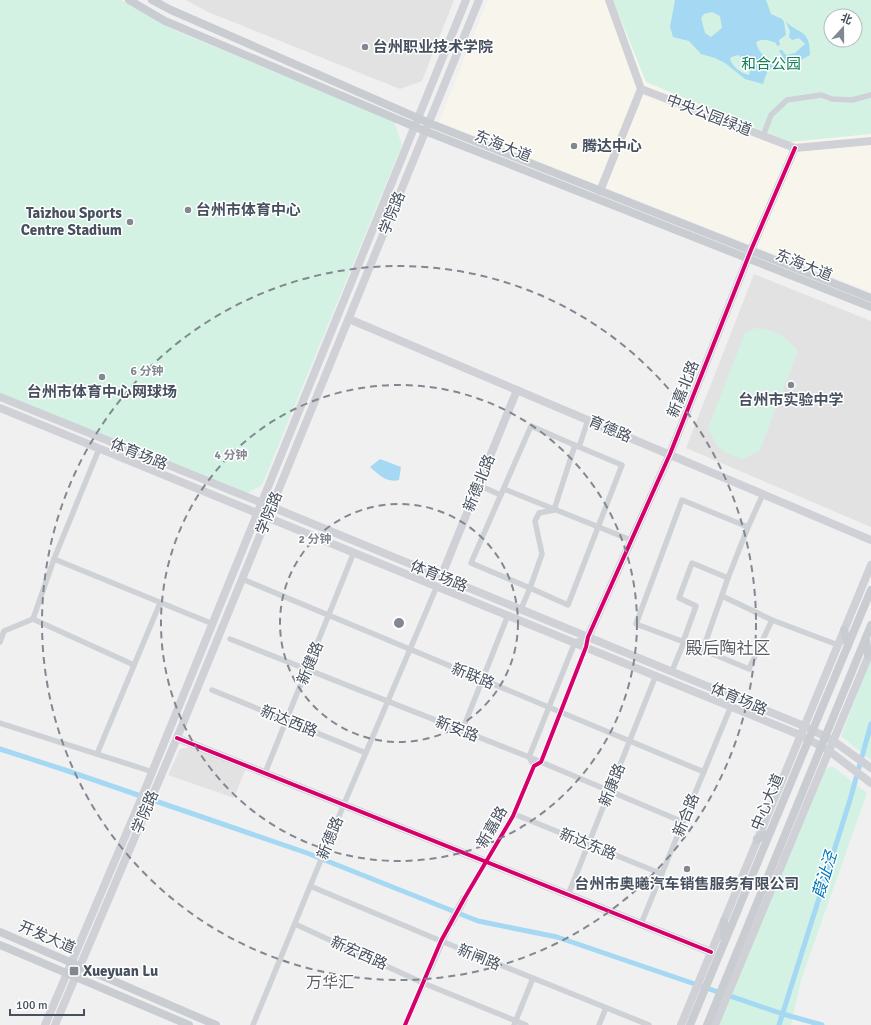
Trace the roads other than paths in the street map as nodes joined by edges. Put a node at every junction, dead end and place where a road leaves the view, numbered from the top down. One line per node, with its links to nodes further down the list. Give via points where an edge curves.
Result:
1 (129, 0): 8 (main road, 东海大道, via 166,21)
2 (152, 0): 8 (main road, 东海大道)
3 (466, 0): 8 (main road, 学院路)
4 (480, 0): 9 (main road, 学院路)
5 (609, 0): 6 (main road)
6 (641, 89): 10 (main road, 中央公园绿道); 13 (main road)
7 (871, 95): 10 (street, via 852,100 832,99 821,95 787,100 771,114)
8 (417, 123): 9 (main road, 东海大道); 29 (main road, 学院路)
9 (427, 127): 13 (main road, 东海大道); 14 (main road, 东海大道); 17 (main road, 学院路)
10 (763, 136): 12 (main road, 中央公园绿道)
11 (871, 141): 12 (main road, 中央公园绿道)
12 (795, 148): 14 (main road, 新嘉北路)
13 (600, 191): 14 (main road, 东海大道)
14 (749, 254): 15 (main road, 东海大道); 16 (main road, 东海大道); 24 (main road, 新嘉北路)
15 (871, 298)
16 (871, 307)
17 (348, 319): 18 (main road, 育德路); 30 (main road, 学院路)
18 (517, 390): 21 (main road, 育德路); 25 (main road, 新德北路)
19 (0, 397): 29 (main road, 体育场路)
20 (0, 408): 23 (main road)
21 (588, 420): 22 (street); 24 (main road, 育德路)
22 (577, 446): 26 (street, via 531,426); 31 (street); 35 (street, via 622,465)
23 (98, 448): 32 (main road); 39 (street)
24 (670, 454): 27 (main road, 育德路); 36 (main road, 新嘉北路)
25 (478, 485): 28 (street); 41 (main road, 新德北路)
26 (504, 489): 28 (street); 31 (street)
27 (763, 494): 34 (street); 37 (main road, 育德路)
28 (501, 495): 45 (street, via 471,563)
29 (262, 504): 30 (main road, 体育场路); 32 (main road, 学院路)
30 (272, 507): 33 (main road, 学院路); 41 (main road, 体育场路)
31 (554, 510): 35 (street); 45 (street, via 539,513 535,521 542,554)
32 (258, 513): 33 (main road); 54 (main road, 学院路)
33 (268, 517): 38 (main road); 43 (main road, 学院路)
34 (748, 527): 42 (street); 62 (street, via 682,500 636,624)
35 (598, 528): 36 (street); 45 (street, via 568,605)
36 (631, 540): 57 (main road, 新嘉北路)
37 (871, 540)
38 (354, 552): 44 (main road); 51 (street, 新健路)
39 (54, 559): 48 (street); 52 (street)
40 (871, 565): 56 (main road)
41 (441, 577): 49 (main road, 体育场路)
42 (728, 578): 47 (street); 62 (street, via 692,563 679,598 696,606)
43 (242, 579): 51 (street, 新联路); 85 (main road, 学院路)
44 (437, 586): 50 (main road); 67 (street, 新德路)
45 (530, 588): 49 (street)
46 (871, 590): 64 (main road, 中心大道)
47 (722, 596): 53 (street); 66 (street)
48 (160, 603): 54 (street); 69 (street)
49 (521, 609): 57 (main road, 体育场路)
50 (508, 615): 61 (main road); 73 (street)
51 (328, 616): 67 (street, 新联路); 70 (street, 新健路)
52 (33, 619): 60 (street, via 4,631); 69 (street)
53 (772, 620): 63 (street); 66 (street, via 749,669)
54 (213, 624): 96 (main road, 学院路)
55 (871, 625): 58 (main road, 中心大道)
56 (844, 630): 63 (main road); 64 (main road)
57 (588, 637): 61 (street); 65 (street); 71 (main road, 体育场路)
58 (866, 638): 68 (main road); 86 (main road, 中心大道)
59 (230, 639): 70 (street, 新安路)
60 (0, 642)
61 (575, 642): 65 (main road); 77 (street)
62 (683, 642): 66 (street); 71 (street)
63 (838, 645): 81 (main road)
64 (848, 646): 82 (main road, 中心大道)
65 (586, 647): 72 (main road); 78 (street)
66 (703, 649)
67 (410, 650): 73 (street, 新联路); 75 (street, 新德路)
68 (870, 653): 86 (main road)
69 (134, 665): 91 (street)
70 (307, 670): 75 (street, 新安路); 79 (street, 新健路)
71 (672, 671): 81 (main road, 体育场路)
72 (656, 675): 76 (main road); 88 (street, 新康路)
73 (482, 680): 77 (street, 新联路); 83 (street)
74 (212, 690): 79 (street, 新达西路)
75 (388, 702): 83 (street, 新安路); 90 (street, 新德路)
76 (731, 706): 84 (main road); 97 (street, 新合路)
77 (549, 707): 78 (street, 新联路); 92 (street)
78 (561, 712): 88 (street, 新联路); 93 (street)
79 (286, 720): 90 (street, 新达西路); 98 (street, 新健路)
80 (0, 723): 91 (street)
81 (804, 726): 82 (main road, 体育场路); 84 (main road)
82 (812, 730): 86 (main road, 体育场路); 87 (main road, 中心大道)
83 (462, 731): 92 (street, 新安路)
84 (800, 735): 87 (main road); 108 (main road)
85 (177, 738): 98 (main road); 101 (main road, 学院路)
86 (829, 738): 89 (main road, 中心大道); 95 (main road, 体育场路)
87 (808, 739): 89 (main road); 106 (main road, 中心大道)
88 (630, 740): 97 (street, 新联路); 100 (street, 新康路)
89 (824, 748): 99 (main road); 107 (main road, 中心大道); 110 (main road)
90 (366, 753): 102 (street, 新德路)
91 (97, 754): 96 (street)
92 (529, 757): 93 (street, 新安路); 94 (street)
93 (541, 762): 94 (street); 100 (street, 新安路)
94 (534, 766): 104 (street, 新嘉路)
95 (871, 768)
96 (153, 772): 101 (main road, 学院路)
97 (704, 772): 105 (street, 新合路)
98 (265, 773): 102 (main road)
99 (869, 781)
100 (610, 791): 105 (street, 新安路); 109 (street, 新康路)
101 (148, 794): 103 (main road, 学院路)
102 (344, 804): 111 (main road); 113 (street, 新德路)
103 (140, 813): 127 (main road, 学院路); 128 (main road, 学院路)
104 (514, 814): 109 (street, 新达东路); 111 (street, 新嘉路)
105 (683, 822): 112 (street, 新合路)
106 (768, 834): 108 (main road); 123 (main road, 中心大道)
107 (784, 838): 110 (main road); 124 (main road, 中心大道)
108 (757, 839): 116 (main road)
109 (588, 844): 112 (street, 新达东路); 114 (street, 新康路)
110 (784, 854): 121 (main road)
111 (486, 861): 114 (main road); 115 (street, 新嘉路)
112 (662, 874): 119 (street, 新合路)
113 (310, 886): 118 (street, 新德路); 122 (street, 新闸路)
114 (568, 894): 119 (main road)
115 (464, 899): 117 (main road, 新嘉路)
116 (724, 921): 123 (main road); 126 (main road)
117 (451, 923): 122 (street, 新嘉路)
118 (295, 924): 132 (street, 新宏西路); 143 (street, 新德路)
119 (641, 924): 126 (main road)
120 (0, 932): 127 (main road, 开发大道)
121 (752, 934): 124 (main road); 134 (main road)
122 (441, 942): 131 (street, 新闸路); 132 (street, 新嘉路)
123 (724, 942): 133 (main road, 中心大道)
124 (742, 942): 134 (main road, 中心大道)
125 (0, 945): 129 (main road, 开发大道)
126 (711, 952): 133 (main road)
127 (71, 963): 128 (main road, 开发大道); 129 (main road, 学院路)
128 (79, 966): 130 (main road, 学院路); 142 (main road, 开发大道)
129 (66, 974): 130 (main road, 开发大道); 139 (main road, 学院路)
130 (74, 978): 140 (main road, 学院路); 141 (main road, 开发大道)
131 (533, 978): 136 (street, 新闸路); 138 (street)
132 (423, 982): 138 (street, 新宏西路); 144 (street, 新嘉路)
133 (704, 982): 135 (main road, 中心大道)
134 (725, 990): 137 (main road, 中心大道)
135 (696, 1000): 148 (main road); 149 (main road, 中心大道)
136 (606, 1008): 146 (street); 147 (street, 新闸路)
137 (718, 1008): 150 (main road, 中心大道); 151 (main road)
138 (515, 1023): 145 (street, 新宏西路)
139 (46, 1025)
140 (55, 1025)
141 (189, 1025)
142 (216, 1025)
143 (253, 1025)
144 (405, 1025)
145 (526, 1025)
146 (599, 1025)
147 (649, 1025)
148 (681, 1025)
149 (690, 1025)
150 (707, 1025)
151 (715, 1025)

